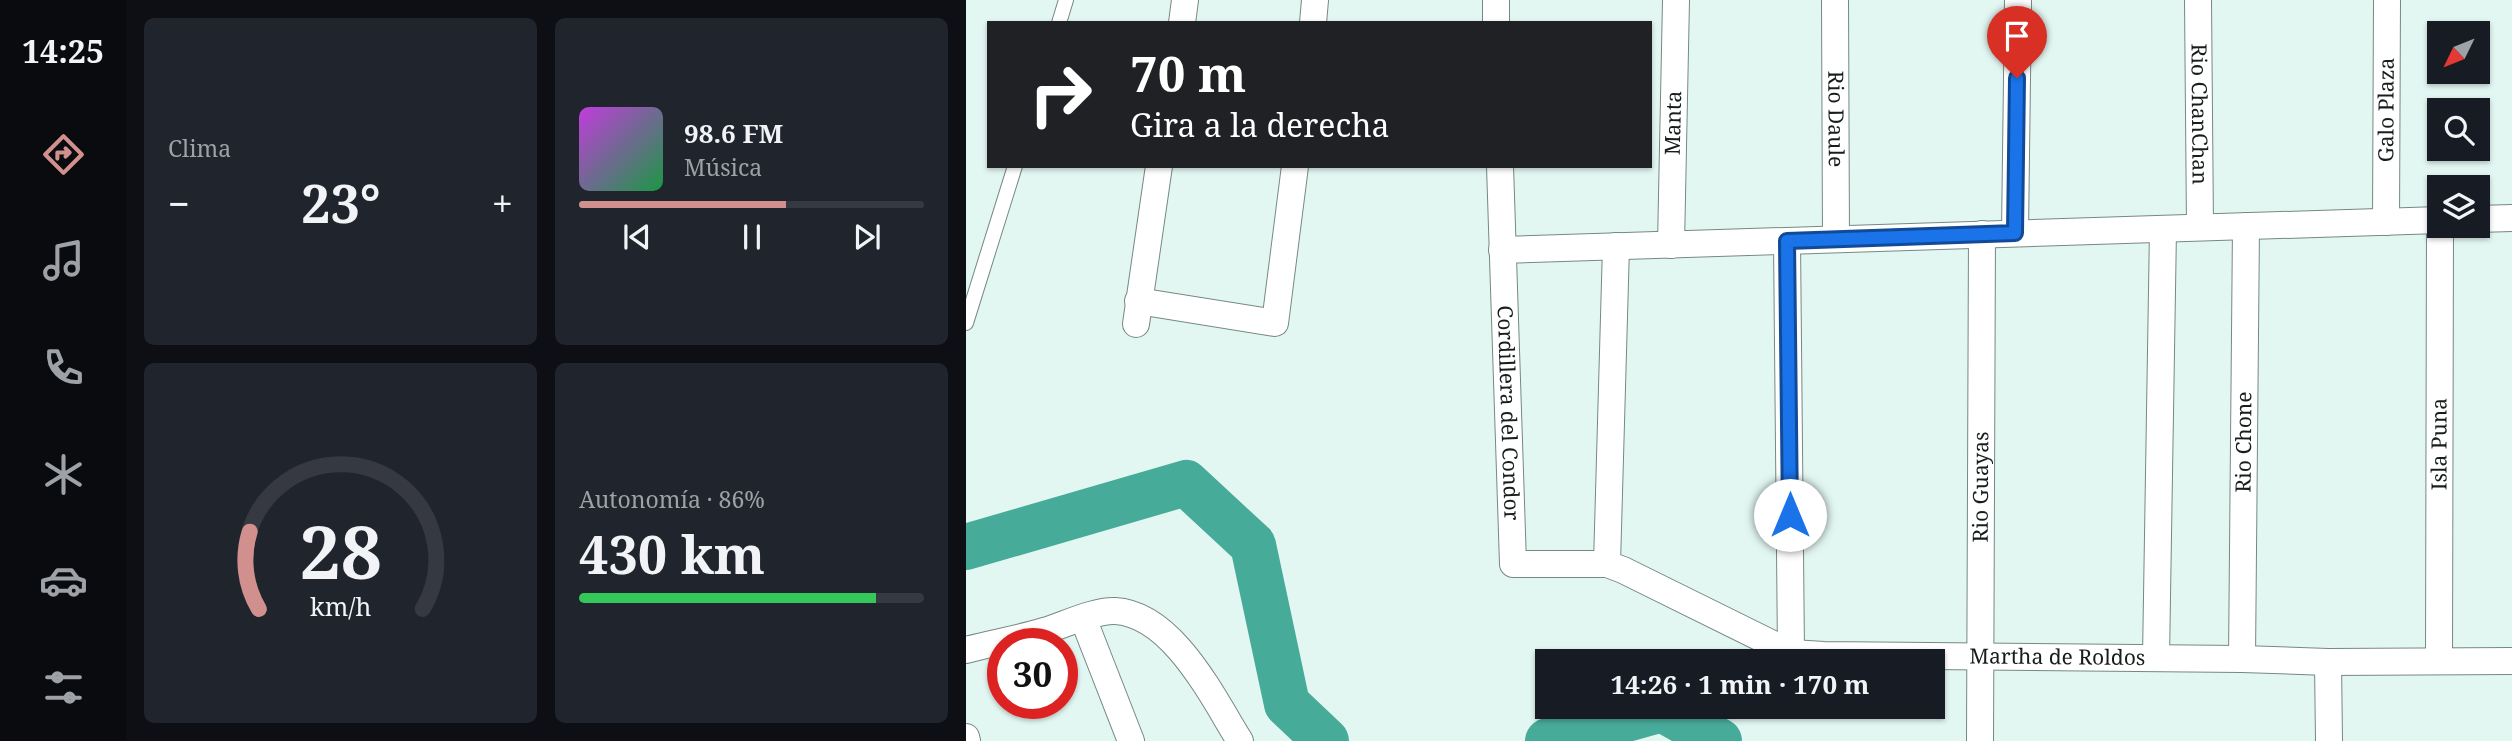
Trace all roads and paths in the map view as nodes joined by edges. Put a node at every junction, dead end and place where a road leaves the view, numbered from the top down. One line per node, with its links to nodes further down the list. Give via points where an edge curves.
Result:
1 (1066, 0): 10 (lane)
2 (1185, 0): 11 (street)
3 (1315, 0): 12 (street)
4 (1496, 0): 13 (street)
5 (1676, 0): 30 (street, Manta)
6 (1835, 0): 28 (street, Rio Daule)
7 (2018, 0): 25 (street)
8 (2198, 0): 23 (street, Rio ChanChan)
9 (2387, 0): 21 (street, Galo Plaza)
10 (1060, 21)
11 (1182, 21)
12 (1312, 21)
13 (1496, 21)
14 (1013, 168): 33 (lane)
15 (1160, 168): 16 (street, via 1137,313 1275,323)
16 (1295, 168)
17 (1500, 168): 32 (street, Cordillera del Condor)
18 (2512, 218): 19 (street)
19 (2490, 219)
20 (2427, 220): 21 (street)
21 (2386, 222): 22 (street)
22 (2245, 226): 23 (street); 42 (street, Rio Chone)
23 (2200, 227): 24 (street)
24 (2163, 229): 25 (street); 41 (street)
25 (2015, 233): 26 (street)
26 (1982, 234): 28 (street); 40 (street, Rio Guayas)
27 (2440, 238): 43 (street, Isla Puna)
28 (1836, 239): 29 (street)
29 (1787, 241): 30 (street); 37 (street)
30 (1671, 244): 31 (street)
31 (1616, 246): 32 (street); 34 (street)
32 (1502, 250): 34 (street, Cordillera del Condor, via 1513,564)
33 (966, 324)
34 (1606, 564): 36 (street, Martha de Roldos)
35 (1083, 618): 38 (street); 46 (street); 47 (street, via 1114,610 1158,628 1195,669)
36 (1783, 649)
37 (1791, 649)
38 (966, 650)
39 (1945, 656): 40 (street, Martha de Roldos)
40 (1982, 656): 41 (street, Martha de Roldos); 48 (street, Rio Guayas)
41 (2156, 658): 42 (street, Martha de Roldos)
42 (2242, 659): 45 (street, Martha de Roldos)
43 (2439, 661): 44 (street, Martha de Roldos); 45 (street, Martha de Roldos)
44 (2512, 661)
45 (2328, 662): 49 (street)
46 (1131, 741)
47 (1240, 741)
48 (1980, 741)
49 (2329, 741)

